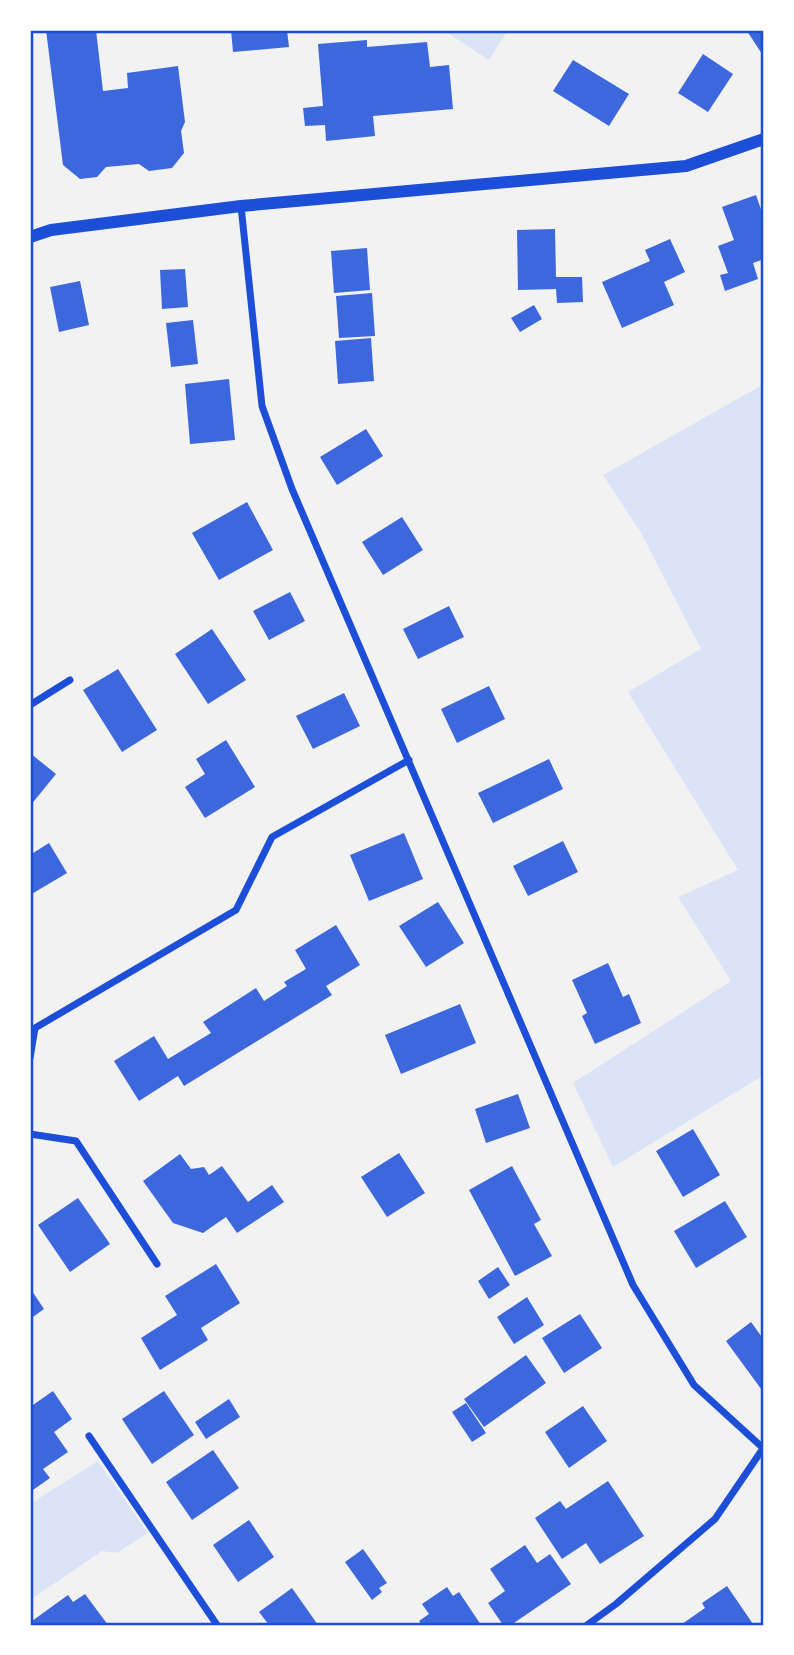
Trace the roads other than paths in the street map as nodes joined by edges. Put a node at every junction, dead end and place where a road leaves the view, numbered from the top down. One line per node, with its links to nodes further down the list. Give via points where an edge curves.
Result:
1 (764, 139): 2 (street, via 686,166)
2 (241, 206): 3 (street, via 51,230); 6 (street, via 262,406 292,489)
3 (30, 237)
4 (70, 680): 5 (street)
5 (30, 705)
6 (409, 760): 8 (street, via 272,837 236,910); 13 (street, via 633,1285 694,1385)
7 (30, 1020): 8 (street)
8 (35, 1028): 9 (street)
9 (30, 1058)
10 (30, 1134): 11 (street, via 76,1141)
11 (157, 1264)
12 (89, 1436): 14 (street)
13 (764, 1448): 15 (street, via 715,1519)
14 (217, 1625)
15 (587, 1625)

